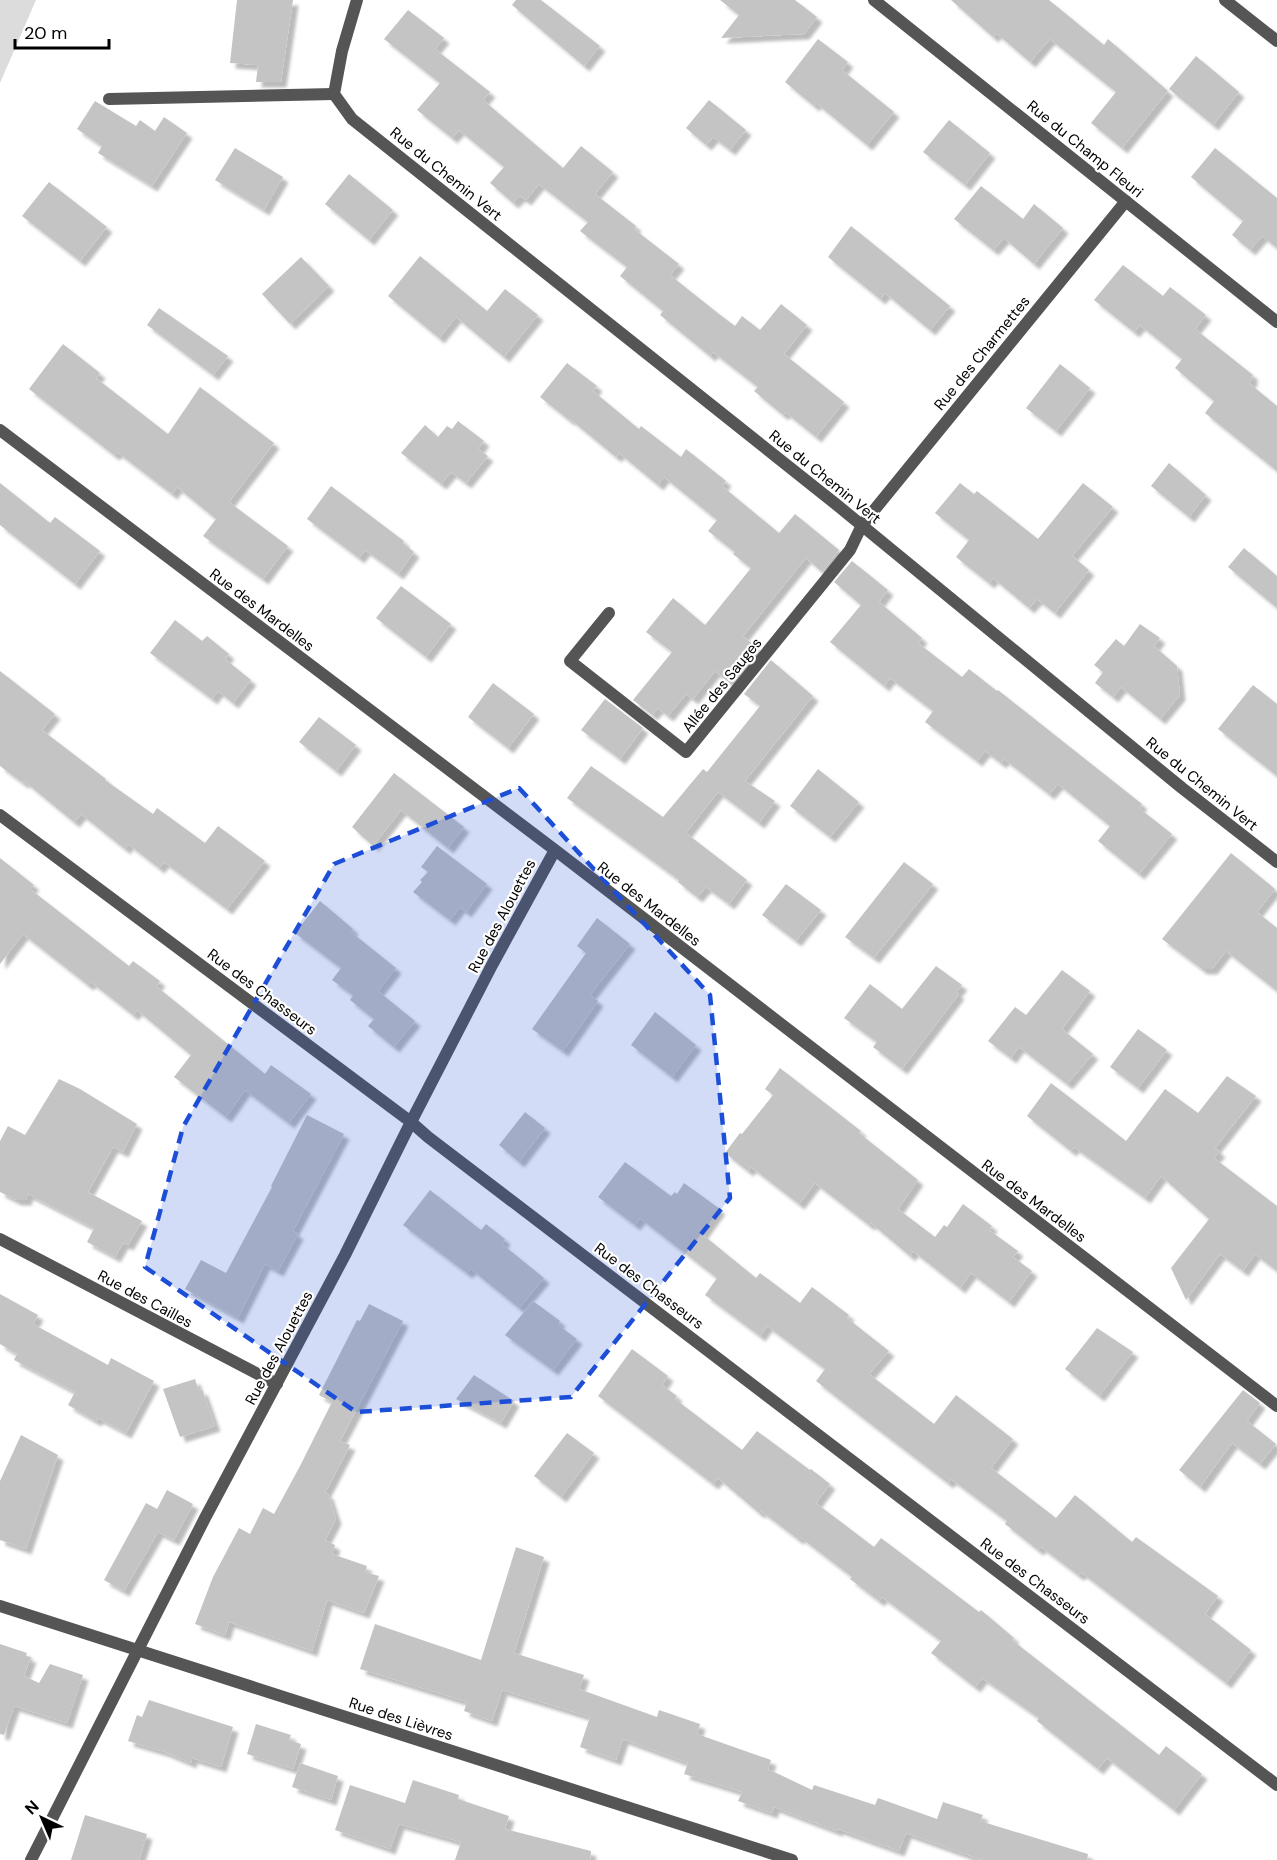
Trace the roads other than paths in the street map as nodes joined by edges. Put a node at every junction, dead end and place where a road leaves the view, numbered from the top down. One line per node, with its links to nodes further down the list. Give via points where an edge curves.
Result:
1 (357, 0): 5 (street)
2 (874, 0): 7 (street, Rue du Champ Fleuri)
3 (1225, 0): 4 (street)
4 (1277, 41)
5 (334, 94): 6 (street); 10 (street, Rue du Chemin Vert, via 352,119)
6 (109, 99)
7 (1126, 201): 8 (street, Rue du Champ Fleuri); 10 (street, Rue des Charmettes)
8 (1277, 322)
9 (0, 430): 13 (street, Rue des Mardelles)
10 (862, 525): 11 (street, Allée des Sauges, via 850,550 686,752 570,661); 14 (street, Rue du Chemin Vert)
11 (609, 613)
12 (0, 815): 15 (street, Rue des Chasseurs)
13 (555, 850): 15 (street, Rue des Alouettes); 18 (street, Rue des Mardelles)
14 (1277, 862)
15 (411, 1122): 17 (street, Rue des Alouettes); 21 (street, Rue des Chasseurs)
16 (0, 1239): 17 (street, Rue des Cailles)
17 (277, 1384): 20 (street, Rue des Alouettes)
18 (1277, 1406)
19 (0, 1606): 20 (street, Rue des Lièvres)
20 (139, 1650): 22 (street, Rue des Alouettes); 23 (street, Rue des Lièvres)
21 (1277, 1785)
22 (32, 1860)
23 (792, 1860)

